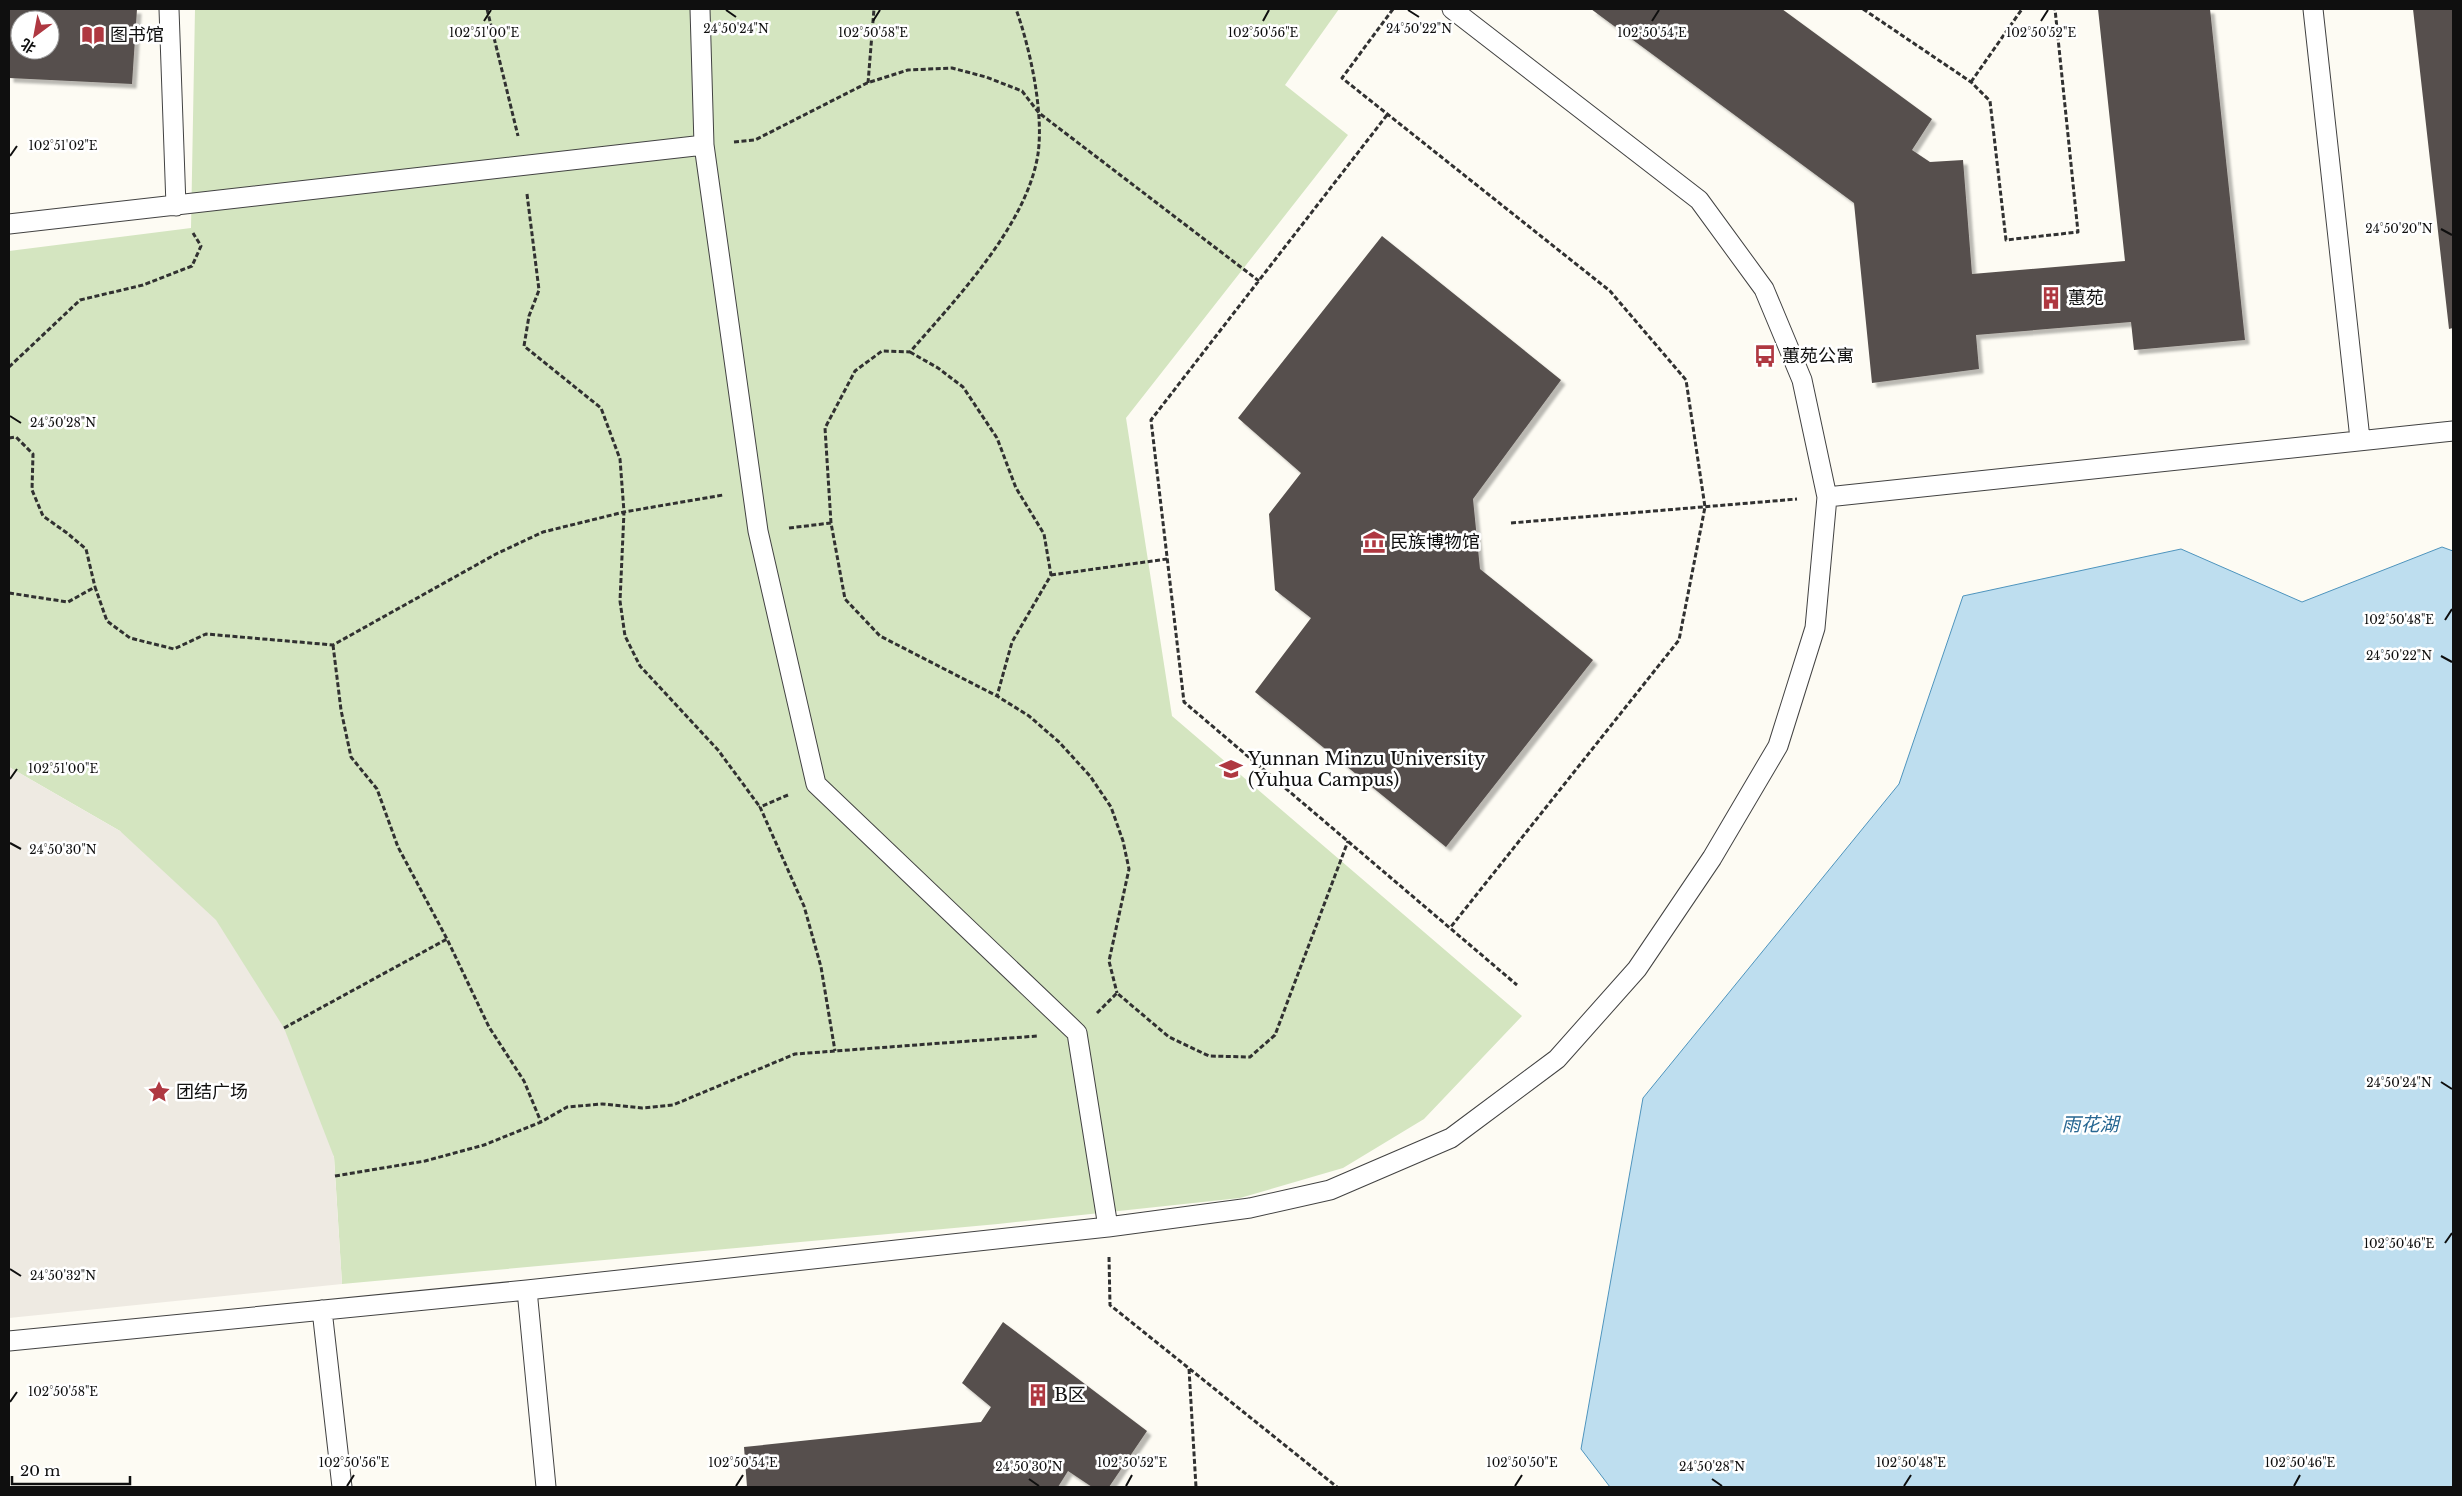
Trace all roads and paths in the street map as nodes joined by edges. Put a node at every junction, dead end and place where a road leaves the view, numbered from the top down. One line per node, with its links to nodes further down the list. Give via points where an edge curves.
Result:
1 (169, 9): 18 (lane)
2 (487, 9): 17 (path)
3 (700, 9): 16 (lane)
4 (874, 9): 13 (path)
5 (1016, 9): 14 (path, via 1026,37)
6 (1393, 9): 15 (path, via 1342,78)
7 (1452, 9): 27 (lane, via 1699,200 1764,289 1802,380)
8 (1863, 9): 12 (path)
9 (2022, 9): 12 (path)
10 (2055, 9): 12 (path, via 2078,232 2006,240 1990,101)
11 (2313, 9): 25 (lane)
12 (1971, 82)
13 (868, 83): 14 (path, via 908,70 952,68 1022,91); 16 (path, via 755,140)
14 (1039, 113): 20 (path); 21 (path, via 1038,154 1027,192 997,247)
15 (1387, 115): 20 (path); 28 (path, via 1610,291 1686,380)
16 (704, 145): 17 (lane); 26 (lane)
17 (525, 166): 18 (lane); 29 (path, via 539,290 529,316 524,346 601,408 620,459)
18 (176, 206): 19 (lane); 22 (path, via 201,246 192,266 142,285 80,300)
19 (9, 224)
20 (1259, 281): 33 (path, via 1151,420)
21 (910, 352): 30 (path, via 882,351 855,371 825,428); 34 (path, via 963,387 997,438 1016,488 1044,534)
22 (9, 367)
23 (2453, 431): 25 (lane)
24 (9, 438): 35 (path, via 16,437 32,454 32,490 43,516 86,549)
25 (2360, 440): 27 (lane)
26 (753, 490): 29 (path); 32 (lane)
27 (1827, 497): 28 (path); 51 (lane, via 1815,628 1778,746 1712,858 1637,970 1557,1059 1451,1138 1330,1190 1250,1208)
28 (1705, 506): 31 (path); 42 (path, via 1680,640)
29 (624, 512): 37 (path, via 543,532 504,550); 40 (path, via 620,601 625,636 640,666 718,750)
30 (831, 523): 32 (path); 38 (path, via 845,599 880,636)
31 (1511, 523)
32 (758, 531): 39 (lane)
33 (1168, 559): 34 (path); 41 (path, via 1184,702)
34 (1051, 575): 38 (path, via 1012,642)
35 (95, 587): 36 (path, via 68,602); 37 (path, via 107,621 130,638 174,649 206,634)
36 (9, 593)
37 (333, 645): 43 (path, via 351,757 377,789 398,847)
38 (997, 696): 45 (path, via 1029,716 1060,742 1090,776 1111,807 1129,869 1110,961)
39 (816, 784): 40 (path); 47 (lane)
40 (760, 806): 48 (path, via 804,906 821,967)
41 (1348, 841): 42 (path); 45 (path, via 1275,1035 1250,1057 1208,1056 1169,1037)
42 (1450, 928): 44 (path)
43 (447, 939): 46 (path); 49 (path, via 489,1027 524,1081)
44 (1517, 985)
45 (1117, 993): 47 (path)
46 (284, 1028)
47 (1077, 1033): 48 (path); 51 (lane)
48 (835, 1051): 49 (path, via 795,1054 673,1105 567,1107)
49 (541, 1122): 50 (path, via 484,1145 425,1161)
50 (335, 1176)
51 (1108, 1227): 52 (lane); 55 (path, via 1110,1305)
52 (527, 1290): 53 (lane); 57 (lane)
53 (322, 1310): 54 (lane); 56 (lane)
54 (9, 1341)
55 (1189, 1369): 58 (path); 59 (path)
56 (342, 1487)
57 (546, 1487)
58 (1196, 1487)
59 (1337, 1487)

